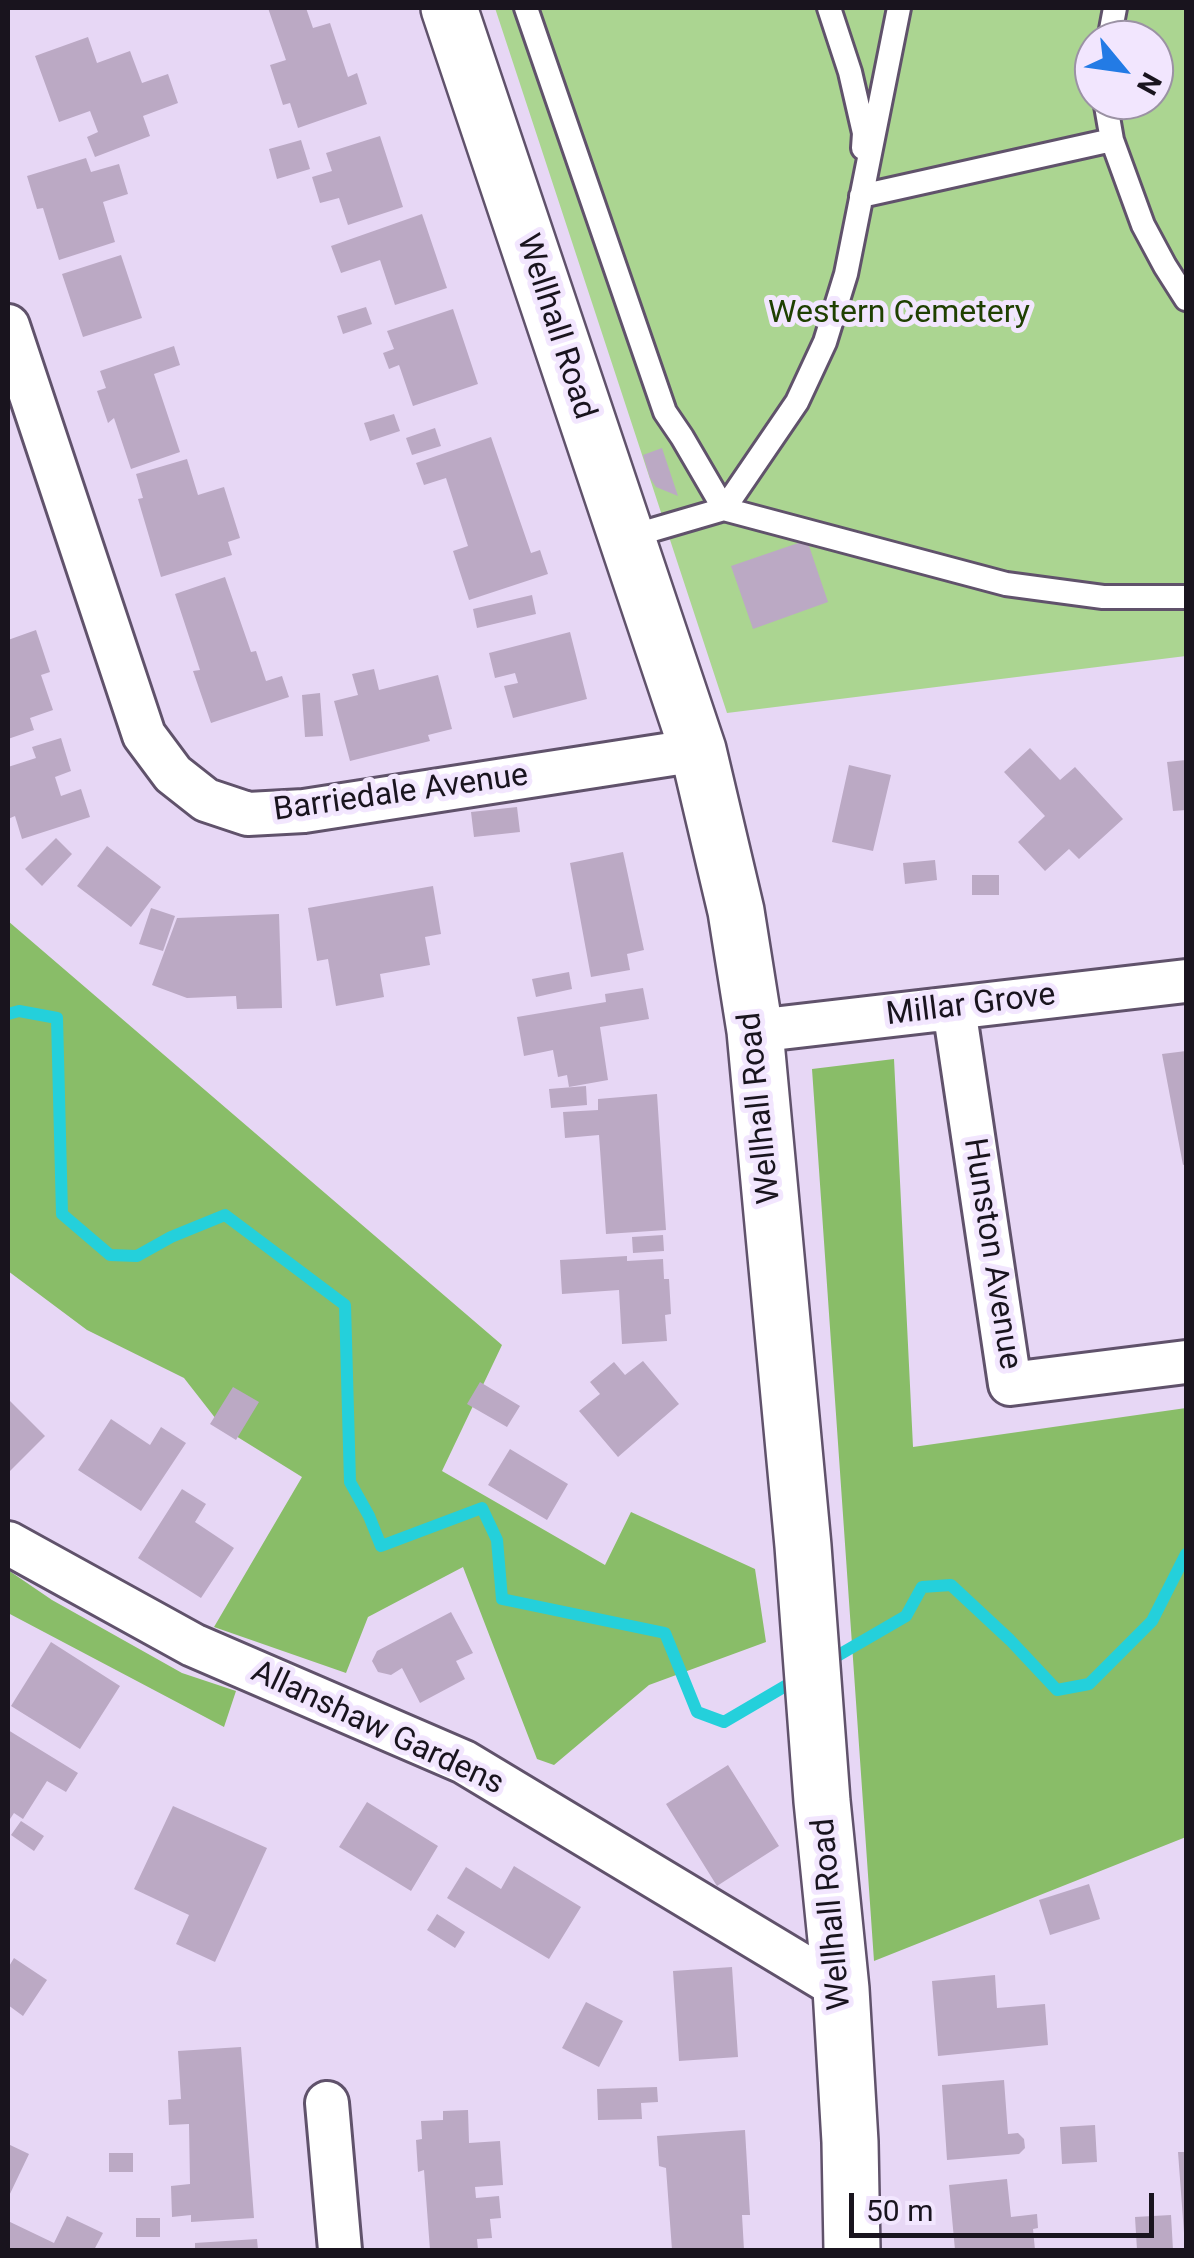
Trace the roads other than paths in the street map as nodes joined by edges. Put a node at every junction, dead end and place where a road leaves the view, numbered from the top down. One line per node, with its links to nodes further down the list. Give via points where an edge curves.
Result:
1 (449, 8): 11 (street, Wellhall Road)
2 (526, 8): 10 (lane, via 665,412)
3 (829, 8): 7 (lane, via 864,133)
4 (899, 8): 7 (lane)
5 (1108, 120): 6 (lane)
6 (1112, 140): 7 (lane); 8 (lane, via 1143,225)
7 (861, 196): 10 (lane, via 825,342 796,402)
8 (1186, 299)
9 (8, 326): 13 (street, Barriedale Avenue, via 144,734 173,774 206,800 248,814 304,811)
10 (724, 509): 11 (lane); 12 (lane, via 1006,584 1104,597)
11 (625, 538): 13 (street, Wellhall Road)
12 (1186, 597)
13 (698, 750): 16 (street, Wellhall Road)
14 (1186, 981): 15 (street, Millar Grove)
15 (954, 1008): 16 (street, Millar Grove); 17 (street, Hunston Avenue, via 1010,1384)
16 (756, 1031): 19 (street, Wellhall Road)
17 (1186, 1362)
18 (8, 1543): 19 (street, Allanshaw Gardens, via 193,1644 464,1762)
19 (841, 1990): 22 (street, Wellhall Road)
20 (327, 2104): 21 (street)
21 (340, 2250)
22 (852, 2250)

